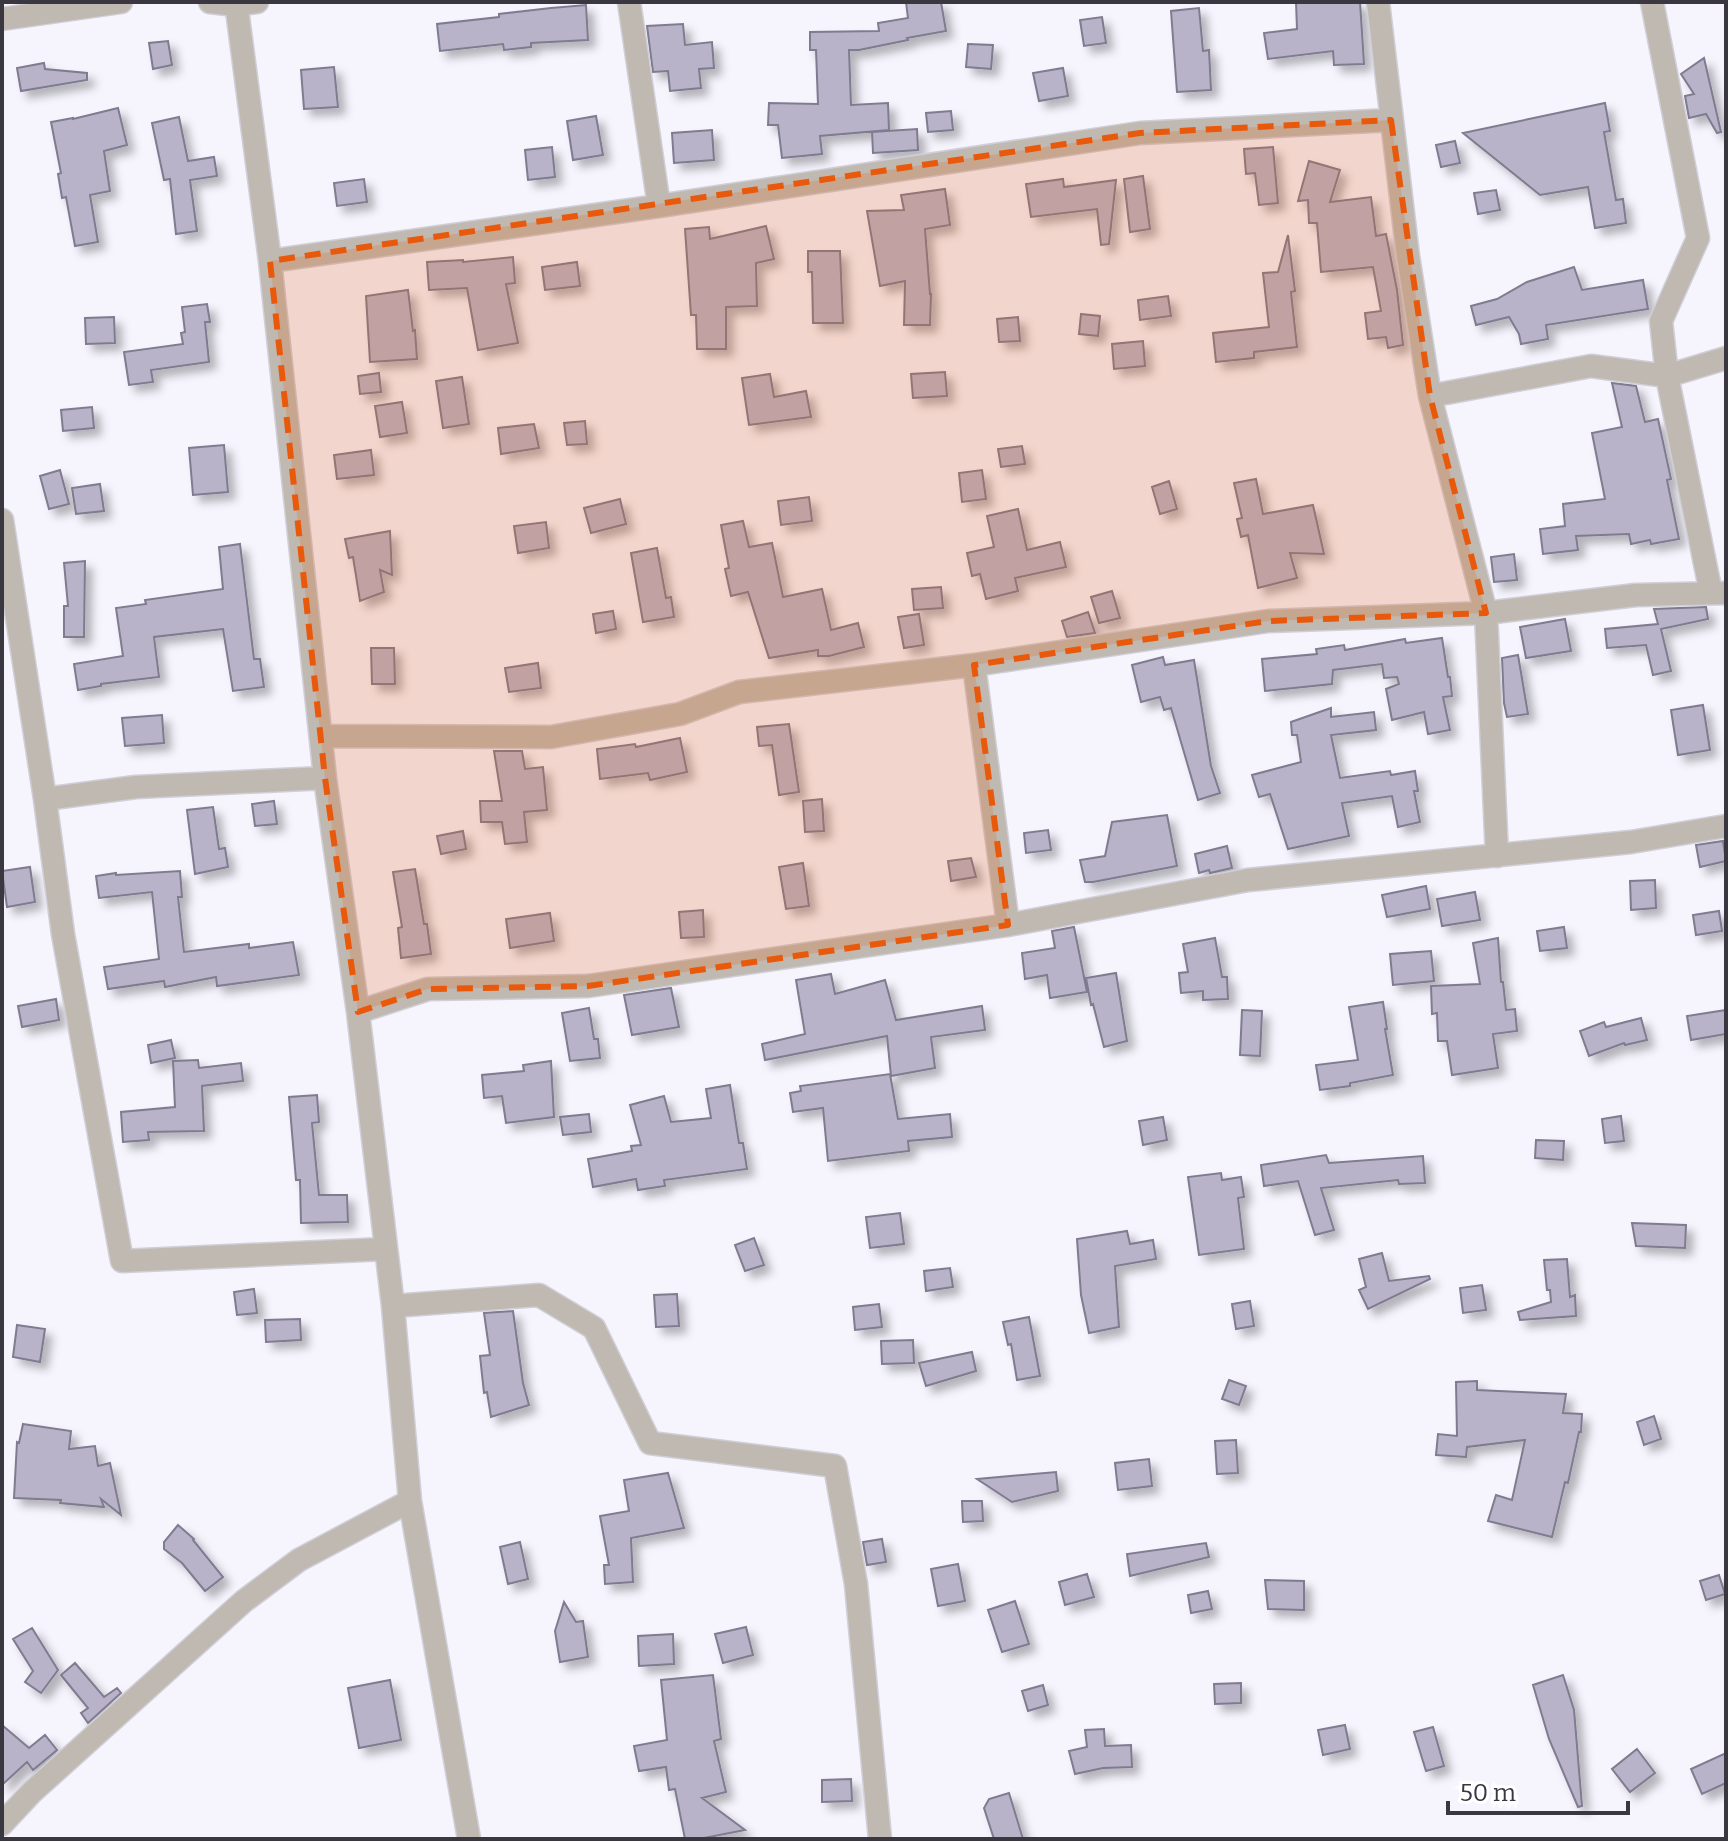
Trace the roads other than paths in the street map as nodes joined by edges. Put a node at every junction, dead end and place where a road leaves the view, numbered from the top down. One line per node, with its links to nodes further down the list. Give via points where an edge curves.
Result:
1 (121, 2): 7 (street)
2 (210, 2): 6 (street)
3 (629, 2): 9 (street)
4 (1378, 2): 8 (street)
5 (1652, 2): 12 (street, via 1698,238 1661,321)
6 (243, 3): 10 (street)
7 (2, 19)
8 (1391, 120): 9 (street, via 1140,133); 13 (street)
9 (659, 206): 10 (street)
10 (270, 261): 18 (street)
11 (1726, 358): 12 (street)
12 (1667, 376): 13 (street, via 1591,366); 15 (street)
13 (1430, 396): 16 (street)
14 (2, 520): 20 (street)
15 (1719, 593): 16 (street, via 1636,595)
16 (1486, 613): 17 (street, via 1268,621); 22 (street)
17 (974, 665): 18 (street, via 739,692 680,714 551,737); 23 (street)
18 (322, 736): 19 (street)
19 (325, 778): 20 (street, via 136,787); 24 (street)
20 (45, 799): 25 (street, via 63,934 122,1261)
21 (1726, 826): 22 (street)
22 (1497, 856): 23 (street, via 1248,880)
23 (1008, 925): 24 (street, via 588,986 428,989)
24 (358, 1012): 25 (street)
25 (385, 1249): 26 (street)
26 (393, 1306): 27 (street); 30 (street, via 539,1295 594,1328 650,1443 835,1466 856,1584)
27 (410, 1501): 28 (street, via 299,1560 244,1601); 29 (street)
28 (2, 1824)
29 (469, 1839)
30 (880, 1839)

